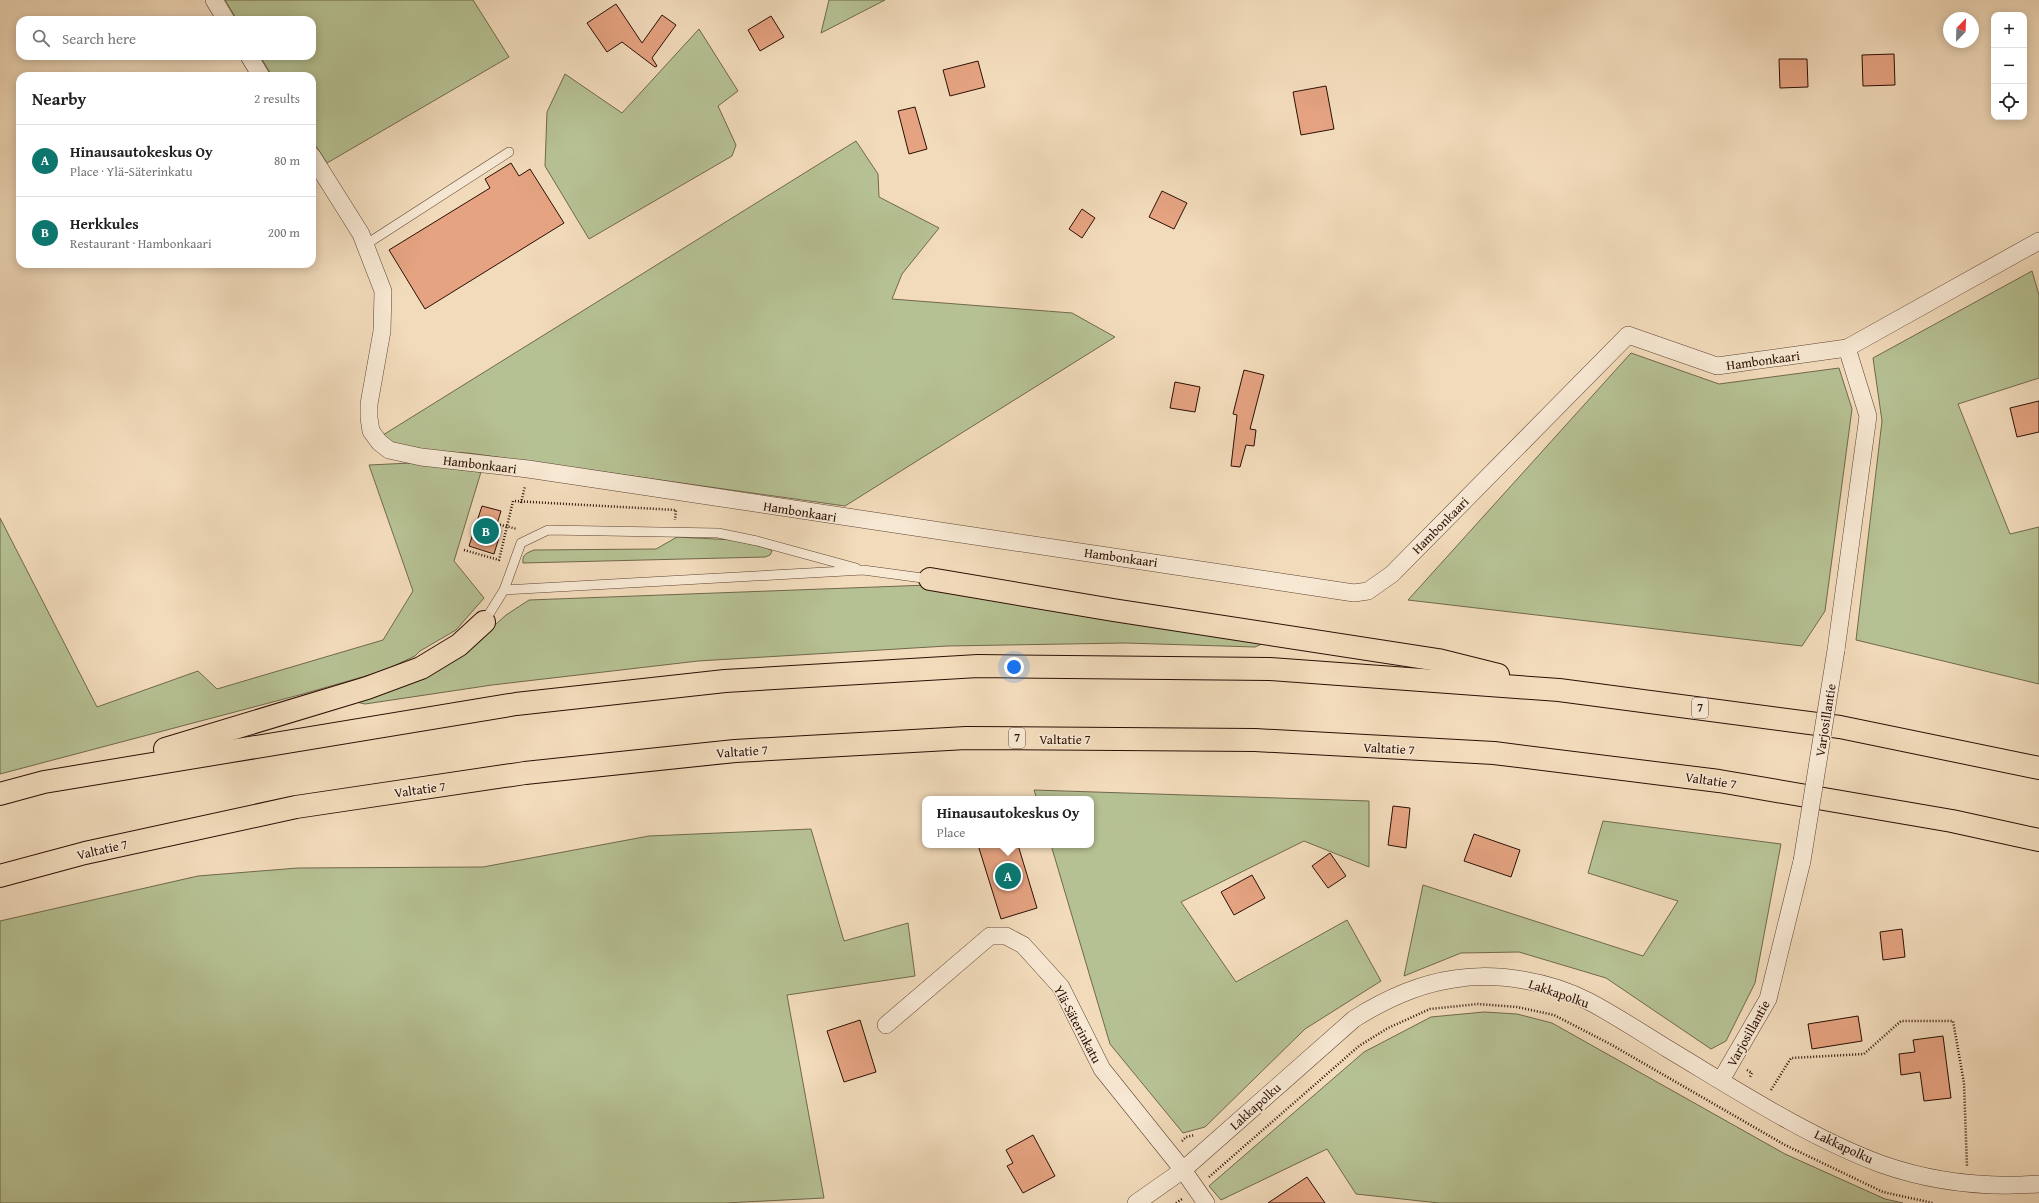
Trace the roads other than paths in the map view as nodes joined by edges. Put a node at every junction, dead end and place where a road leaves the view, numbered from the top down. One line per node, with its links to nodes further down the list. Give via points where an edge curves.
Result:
1 (214, 0): 2 (street)
2 (224, 16)
3 (252, 60): 4 (street)
4 (259, 72)
5 (509, 152): 8 (lane)
6 (316, 162): 8 (street, Hambonkaari, via 361,234)
7 (2039, 241): 9 (street, Hambonkaari)
8 (365, 245): 9 (street, Hambonkaari, via 383,291 382,331 369,404 369,418 378,442 389,450 421,457 528,469 1354,593 1368,591 1392,574 1628,335 1718,366)
9 (1847, 348): 21 (street, Varjosillantie, bridge, via 1868,416 1836,650 1802,862 1768,999)
10 (863, 570): 11 (lane); 12 (lane); 12 (lane, via 718,533 548,530 521,543)
11 (930, 578): 14 (highway, via 1113,610 1438,660)
12 (504, 590): 13 (lane)
13 (484, 622): 16 (highway, via 459,645 421,668 192,741)
14 (1559, 690): 15 (highway, 7, via 1840,727); 16 (highway, 7, via 1270,669 962,667 725,681 516,704)
15 (2039, 768)
16 (44, 782): 17 (highway, 7)
17 (0, 794)
18 (2039, 840): 19 (highway, Valtatie 7 / 7, via 1952,820 1719,781 1494,753 1255,740 966,738 735,751 525,773 296,807 85,853)
19 (0, 876)
20 (886, 1025): 22 (street, Ylä-Säterinkatu, via 990,936 1006,936 1023,946 1061,987 1102,1069)
21 (1721, 1080): 22 (street, Lakkapolku, via 1587,1000 1549,986 1520,980 1454,979 1398,996 1354,1019); 23 (street, Lakkapolku, via 1821,1136 1880,1163 1912,1174 1968,1184)
22 (1183, 1170): 24 (street, Lakkapolku); 25 (street, Ylä-Säterinkatu)
23 (2039, 1184)
24 (1136, 1203)
25 (1206, 1203)

